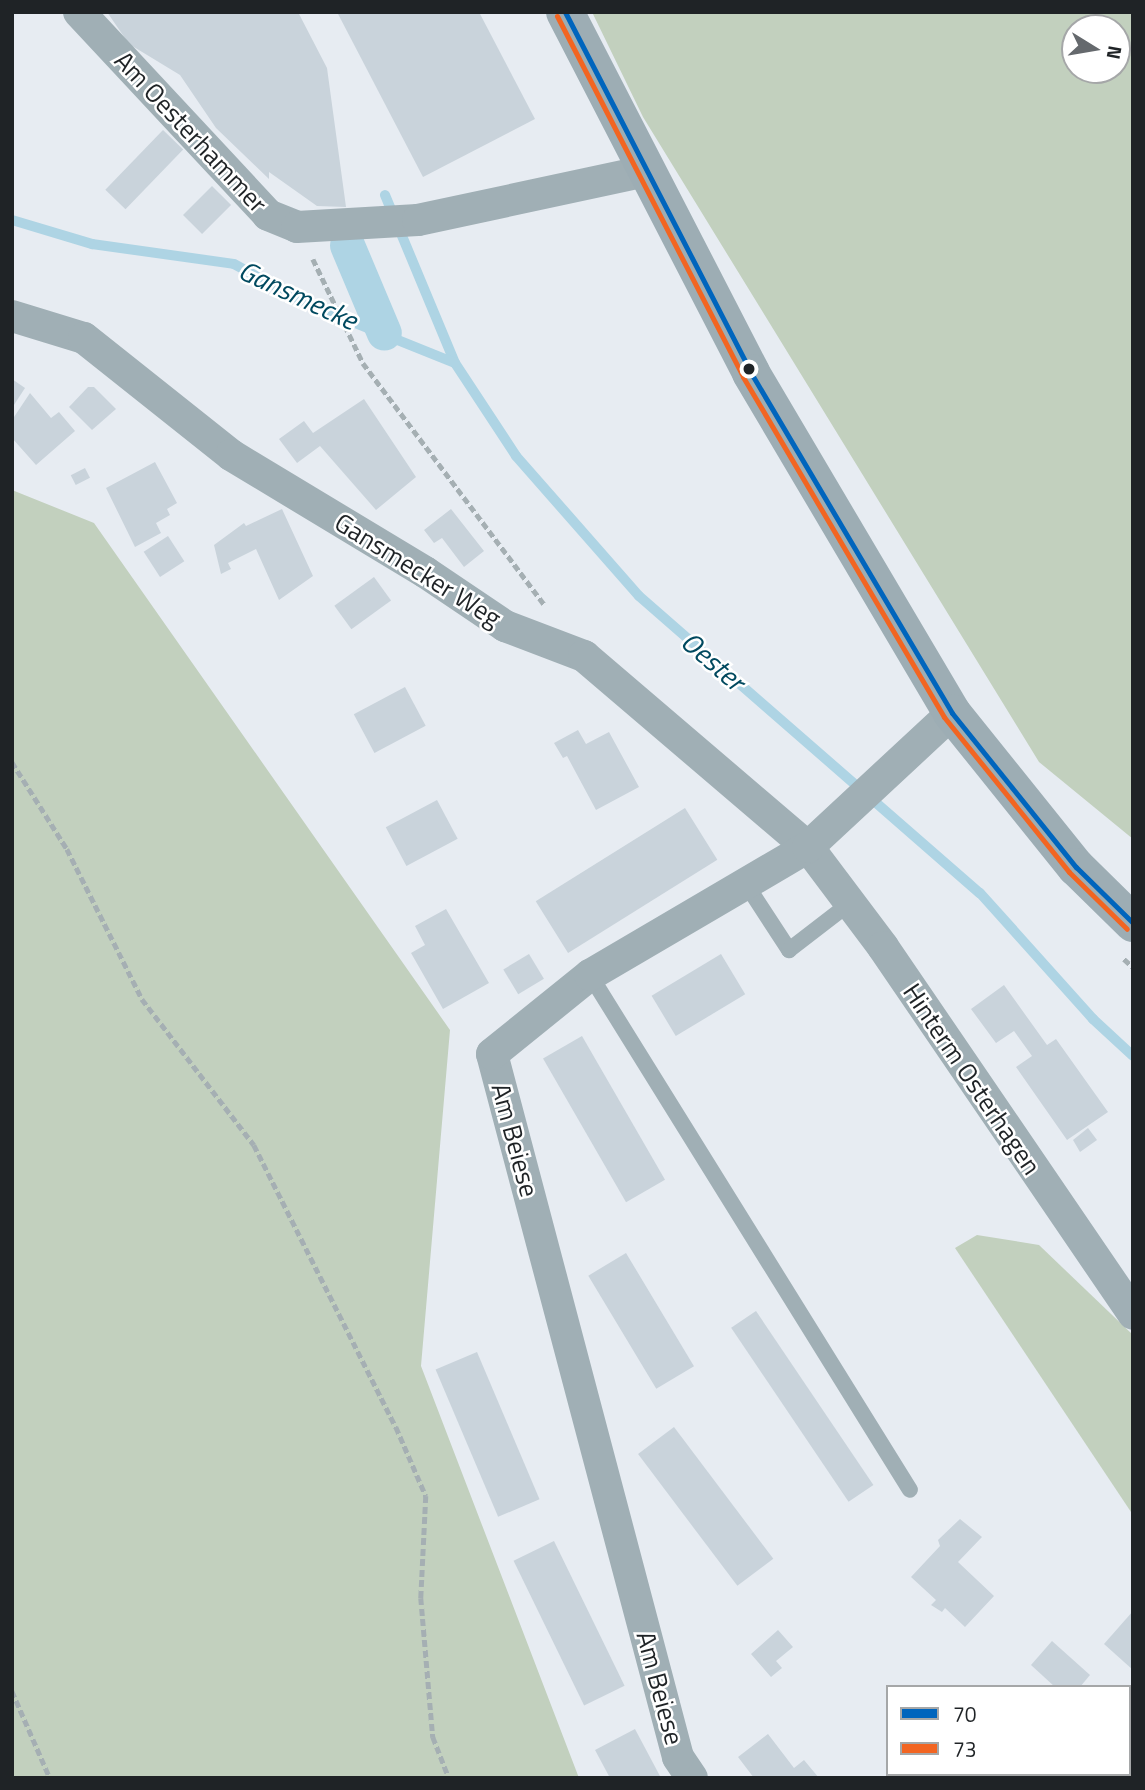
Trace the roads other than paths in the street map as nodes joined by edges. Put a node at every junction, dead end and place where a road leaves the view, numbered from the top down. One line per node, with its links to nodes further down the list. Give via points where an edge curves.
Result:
1 (79, 12): 3 (street, Am Oesterhammer, via 268,215 298,227 418,220)
2 (565, 12): 3 (main road)
3 (647, 171): 5 (main road, via 751,373)
4 (12, 316): 6 (street, Gansmecker Weg, via 84,338 231,455 505,626 584,656)
5 (951, 713): 6 (street, Am Beiese); 9 (main road, via 1076,867)
6 (817, 837): 7 (street, Am Beiese); 8 (street, Hinterm Osterhagen)
7 (746, 884): 8 (lane, via 789,950); 10 (street, Am Beiese)
8 (850, 903): 11 (street, Hinterm Osterhagen)
9 (1133, 923)
10 (590, 975): 12 (lane); 13 (street, Am Beiese, via 492,1054 678,1757)
11 (1133, 1314)
12 (910, 1490)
13 (692, 1778)

